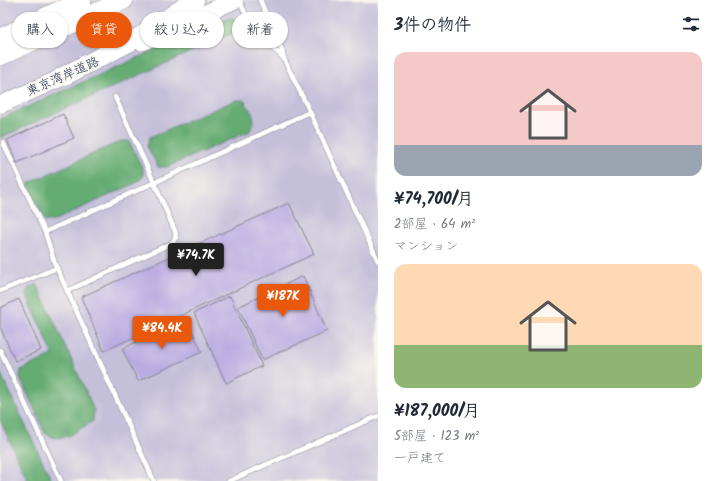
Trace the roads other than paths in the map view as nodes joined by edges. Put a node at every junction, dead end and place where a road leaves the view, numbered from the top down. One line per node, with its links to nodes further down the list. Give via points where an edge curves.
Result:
1 (82, 0): 7 (highway)
2 (124, 0): 8 (highway)
3 (195, 0): 10 (highway, via 141,36)
4 (235, 0): 10 (highway, 東京湾岸道路)
5 (239, 0): 9 (lane, via 255,34)
6 (260, 0): 9 (lane)
7 (0, 38)
8 (0, 56)
9 (284, 59): 13 (lane)
10 (62, 77): 12 (highway, 東京湾岸道路)
11 (115, 97): 15 (lane)
12 (0, 105)
13 (310, 112): 15 (lane); 17 (lane)
14 (3, 142): 16 (lane)
15 (154, 182): 16 (lane); 20 (lane, via 175,231 176,237 172,243)
16 (45, 232): 18 (lane)
17 (378, 261)
18 (57, 268): 19 (lane); 20 (lane)
19 (0, 291)
20 (67, 291): 24 (lane)
21 (0, 350): 23 (lane)
22 (378, 416): 25 (lane)
23 (61, 481)
24 (154, 481)
25 (229, 481)

